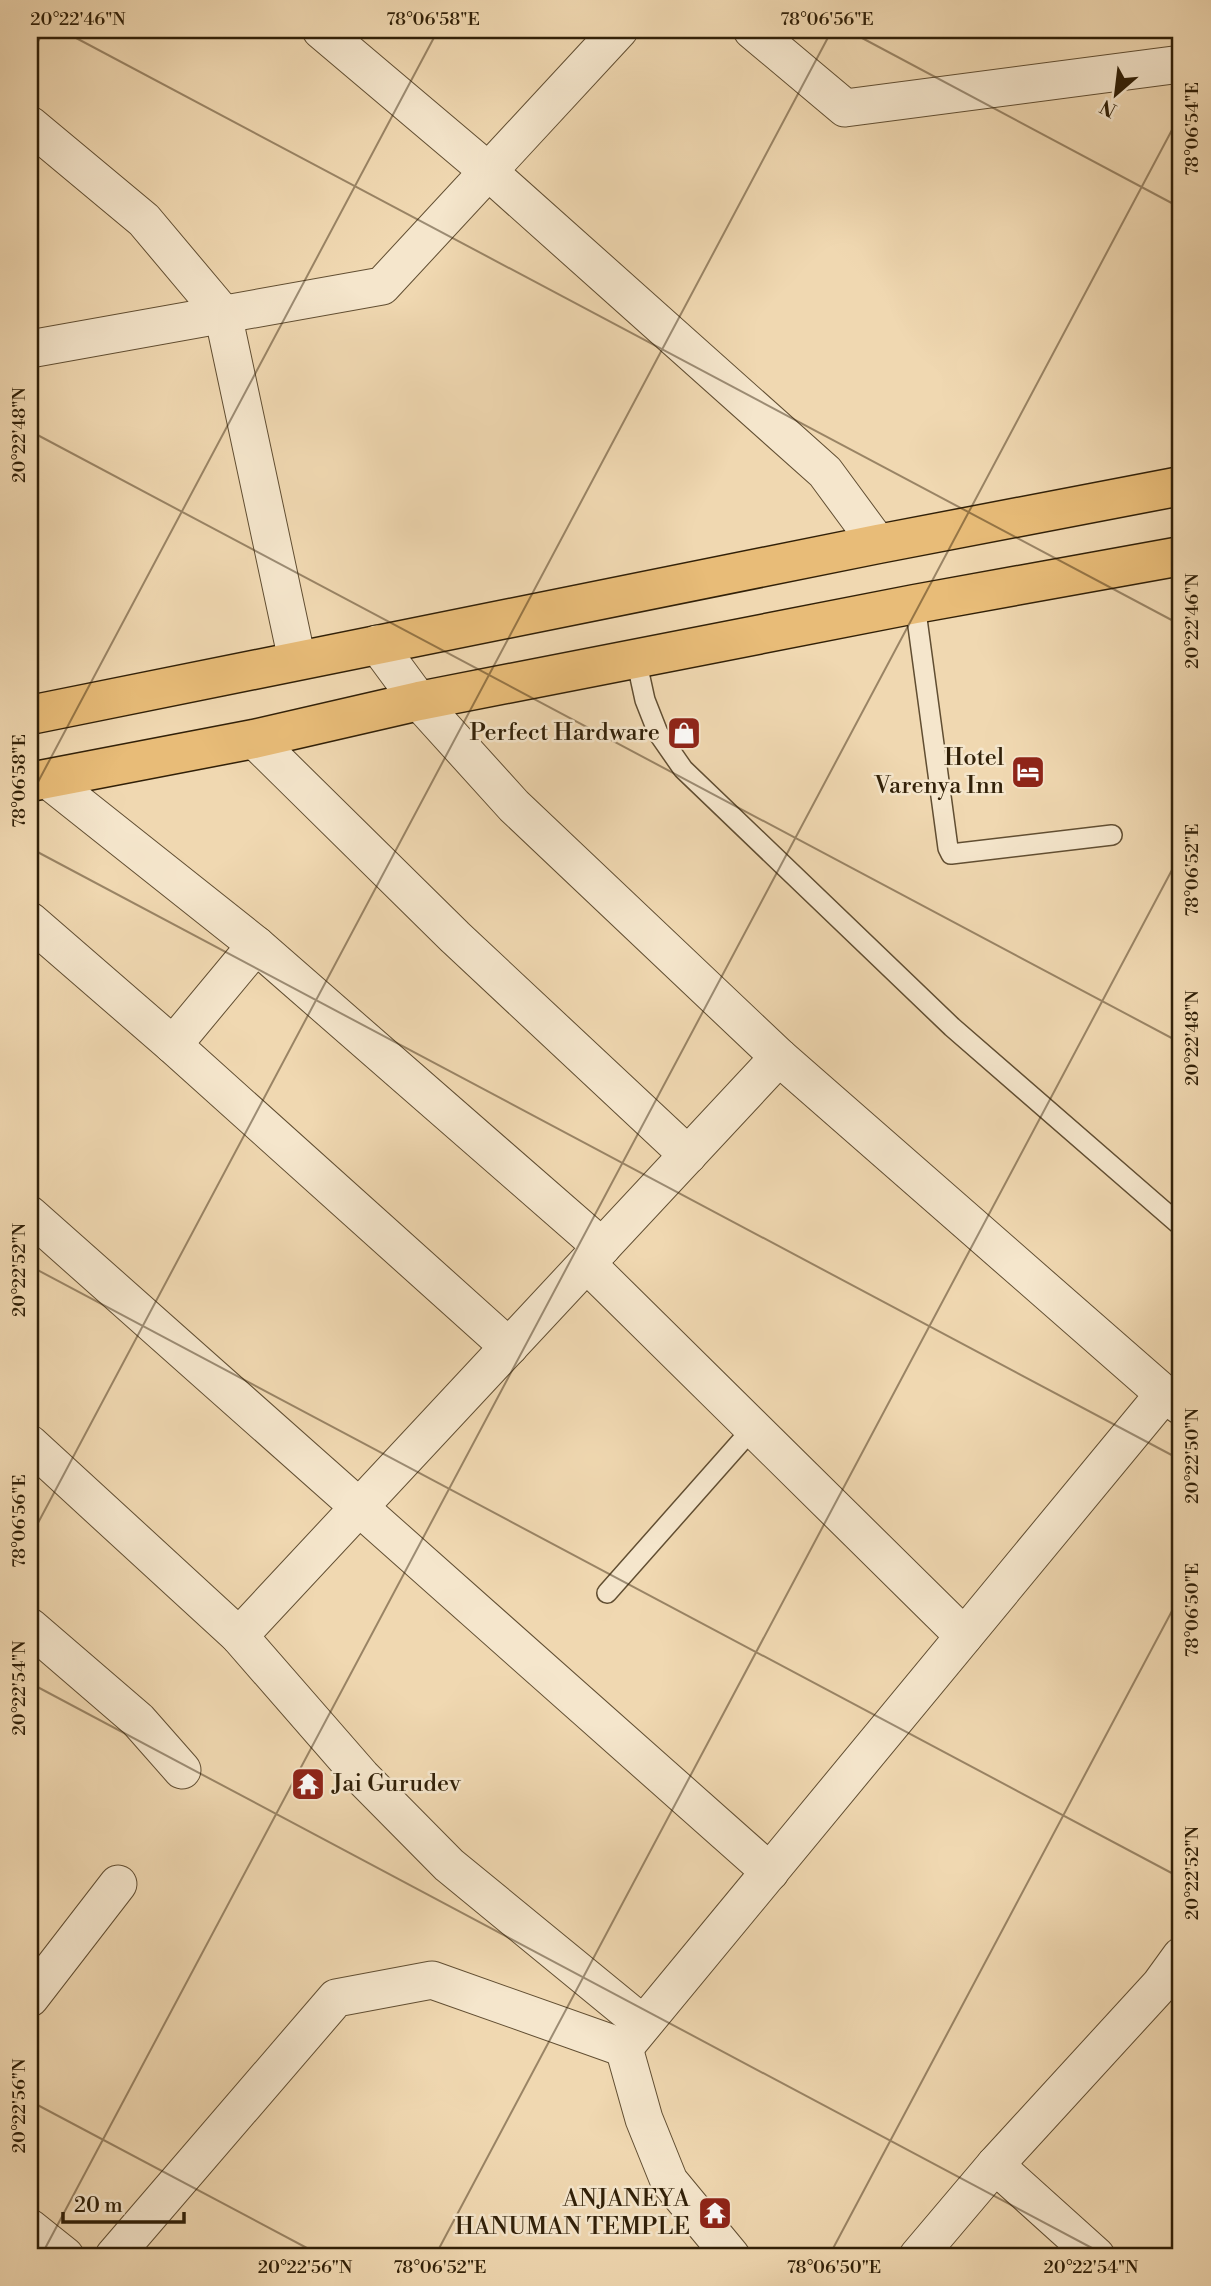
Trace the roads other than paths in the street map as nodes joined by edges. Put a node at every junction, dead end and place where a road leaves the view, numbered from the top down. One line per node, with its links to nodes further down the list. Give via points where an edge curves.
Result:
1 (321, 30): 6 (street)
2 (619, 30): 6 (street)
3 (752, 30): 4 (street, via 845,108)
4 (1181, 64)
5 (30, 125): 7 (street, via 144,220)
6 (489, 172): 7 (street, via 383,286); 10 (street, via 825,472)
7 (223, 314): 8 (street); 15 (street)
8 (30, 349)
9 (1181, 486): 10 (main road)
10 (878, 544): 13 (main road)
11 (1181, 556): 12 (main road)
12 (915, 604): 14 (main road); 20 (lane, via 951,853)
13 (377, 644): 15 (main road); 16 (street)
14 (636, 659): 16 (main road); 27 (lane, via 658,733 683,769 952,1027)
15 (297, 660): 17 (main road)
16 (419, 701): 18 (main road); 24 (street, via 514,806)
17 (30, 715)
18 (254, 739): 19 (main road); 25 (street, via 455,937)
19 (38, 781): 22 (street)
20 (1112, 835)
21 (30, 921): 23 (street)
22 (256, 945): 23 (street); 28 (street)
23 (173, 1045): 29 (street)
24 (779, 1057): 25 (street); 30 (street)
25 (688, 1156): 28 (street)
26 (30, 1215): 33 (street)
27 (1181, 1226)
28 (595, 1255): 29 (street); 31 (street)
29 (509, 1347): 33 (street)
30 (1173, 1400): 37 (street)
31 (753, 1428): 34 (lane); 37 (street)
32 (30, 1444): 36 (street)
33 (360, 1507): 36 (street); 39 (street)
34 (607, 1593)
35 (30, 1627): 38 (street, via 138,1720)
36 (239, 1636): 44 (street, via 362,1777 449,1865)
37 (964, 1636): 39 (street)
38 (182, 1770)
39 (770, 1872): 44 (street)
40 (118, 1884): 43 (street)
41 (1181, 1956): 42 (street)
42 (1171, 1994): 45 (street)
43 (30, 1998)
44 (634, 2036): 48 (street, via 432,1980 336,1998); 49 (street, via 644,2119 669,2181)
45 (995, 2165): 50 (street); 51 (street)
46 (30, 2228): 47 (street)
47 (65, 2256)
48 (114, 2256)
49 (731, 2256)
50 (918, 2256)
51 (1096, 2256)

